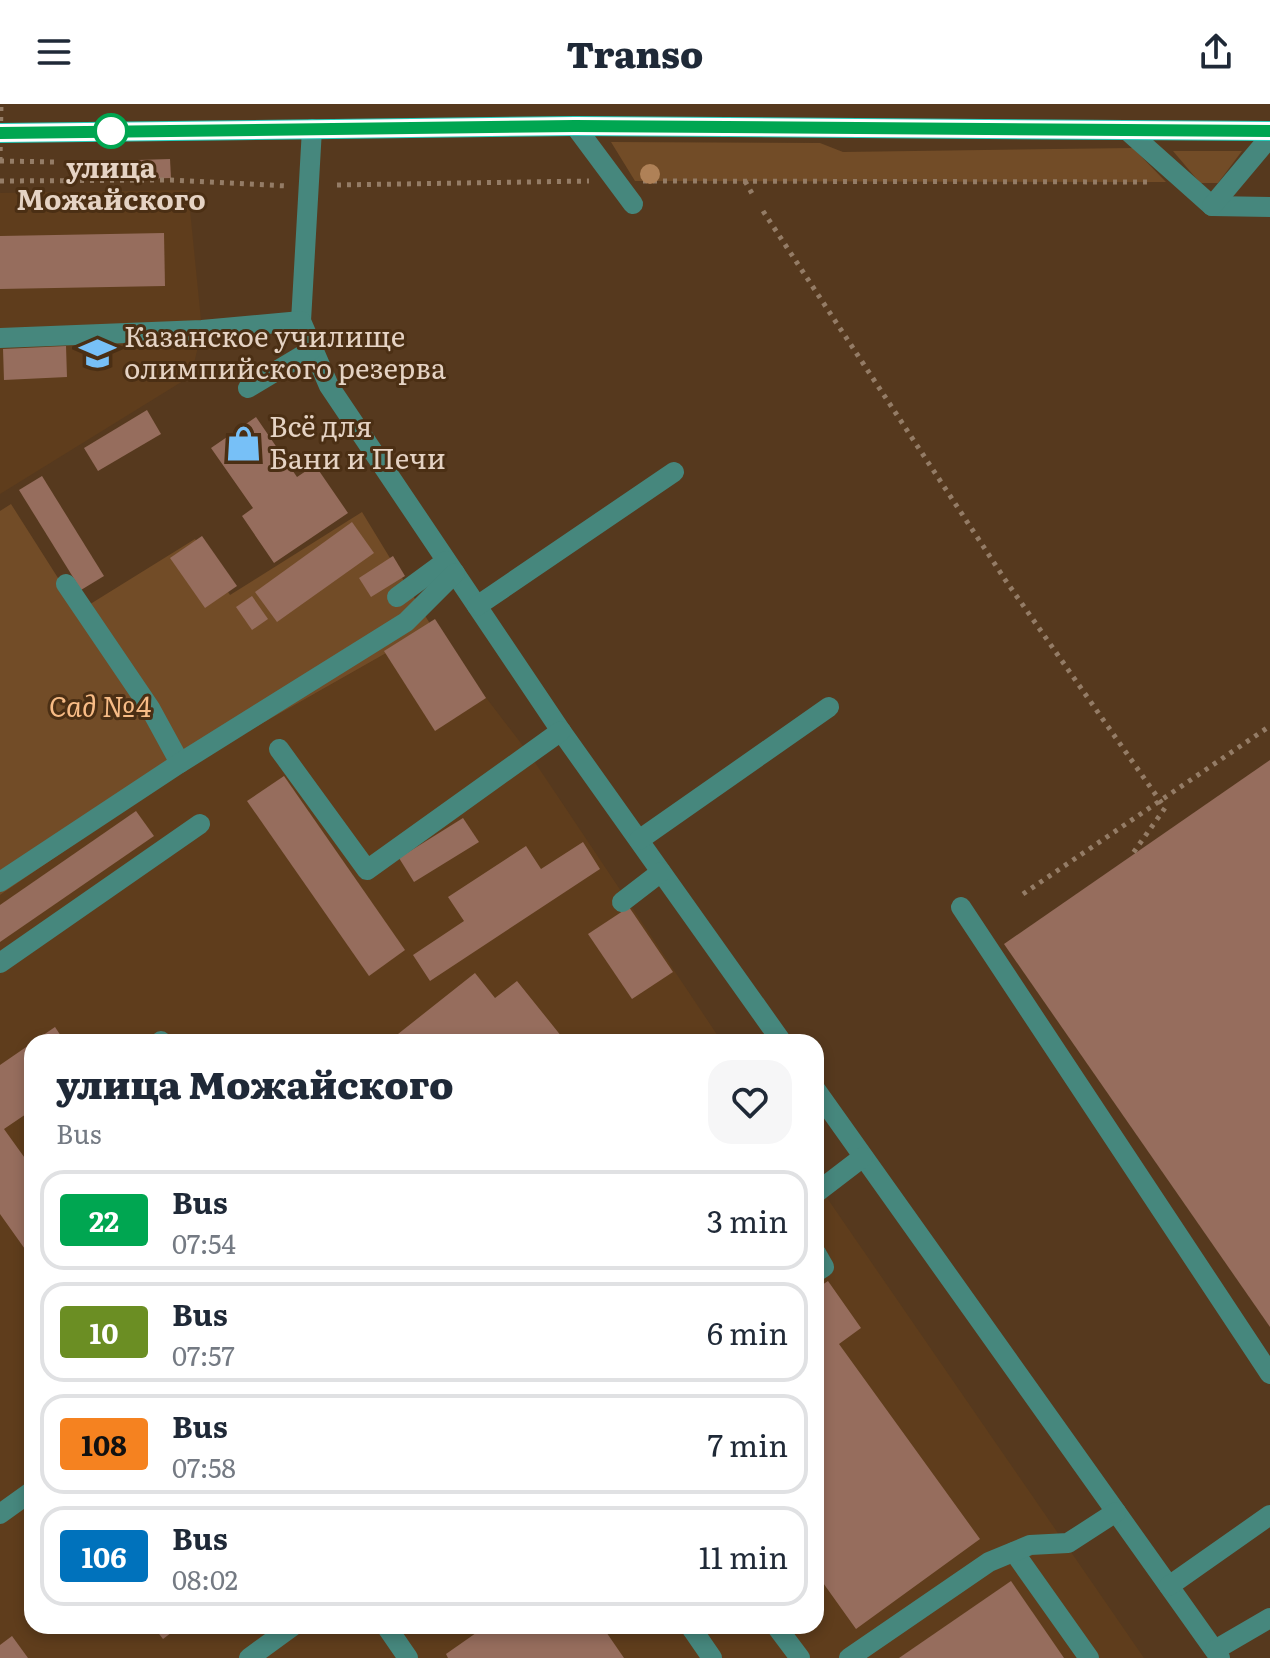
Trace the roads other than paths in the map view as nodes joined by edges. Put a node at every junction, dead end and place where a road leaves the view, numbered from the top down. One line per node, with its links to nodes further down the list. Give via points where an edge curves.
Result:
1 (575, 126): 2 (main road); 4 (main road); 7 (street)
2 (312, 129): 5 (main road); 10 (street)
3 (1270, 131): 4 (main road)
4 (1129, 132): 8 (street)
5 (0, 133)
6 (1270, 137): 8 (street)
7 (633, 204)
8 (1212, 206): 9 (street)
9 (1270, 207)
10 (301, 321): 11 (street); 12 (street)
11 (0, 338)
12 (313, 349): 13 (street); 15 (street, via 329,386)
13 (248, 388)
14 (674, 472): 18 (street)
15 (451, 567): 17 (street); 18 (street); 22 (street, via 406,622)
16 (66, 584): 22 (street, via 150,708)
17 (397, 597)
18 (477, 606): 20 (street)
19 (829, 707): 24 (street)
20 (561, 731): 21 (street, via 367,870); 24 (street)
21 (279, 749)
22 (180, 763): 26 (street)
23 (200, 824): 29 (street)
24 (639, 840): 25 (street)
25 (661, 872): 27 (street); 30 (street)
26 (0, 882)
27 (622, 902)
28 (961, 907): 34 (street)
29 (0, 963)
30 (776, 1034)
31 (824, 1105): 32 (street)
32 (863, 1157): 33 (street); 36 (street)
33 (824, 1187)
34 (1270, 1374)
35 (24, 1497): 37 (street)
36 (1116, 1512): 39 (street, via 1068,1543 1030,1545); 40 (street)
37 (0, 1514)
38 (1270, 1515): 40 (street)
39 (1014, 1552): 51 (street, via 989,1562); 52 (street)
40 (1169, 1586): 46 (street)
41 (1270, 1618): 46 (street)
42 (282, 1634): 47 (street)
43 (392, 1634): 48 (street)
44 (696, 1634): 49 (street)
45 (782, 1634): 50 (street)
46 (1217, 1654)
47 (249, 1658)
48 (408, 1658)
49 (712, 1658)
50 (800, 1658)
51 (849, 1658)
52 (1089, 1658)

